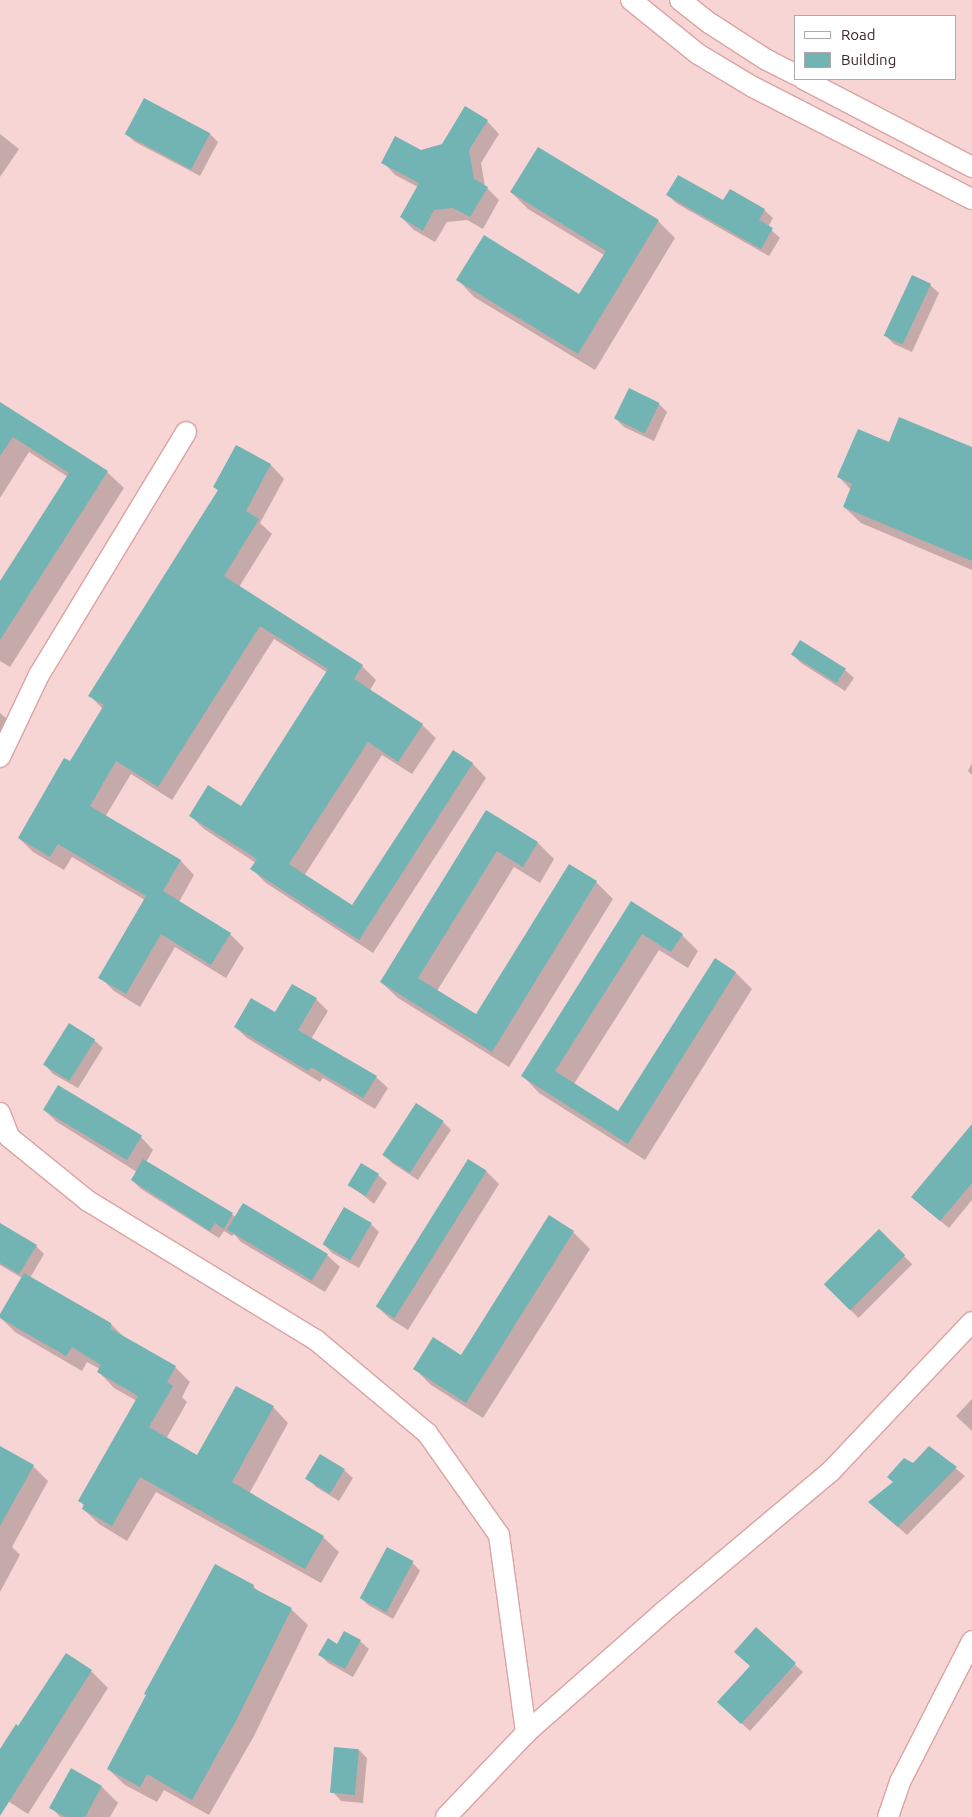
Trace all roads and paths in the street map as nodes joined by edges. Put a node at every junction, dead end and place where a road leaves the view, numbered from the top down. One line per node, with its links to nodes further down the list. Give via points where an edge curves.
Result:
1 (631, 0): 6 (street, via 698,54 753,87)
2 (680, 0): 3 (street, via 711,24)
3 (794, 74)
4 (804, 80): 5 (street)
5 (972, 167)
6 (972, 199)
7 (186, 432): 8 (street, via 39,675)
8 (0, 757)
9 (0, 1113): 12 (street, via 9,1137 88,1201 316,1340 427,1433 499,1535)
10 (972, 1322): 12 (street, via 831,1472 662,1613)
11 (972, 1641): 14 (street, via 901,1780)
12 (526, 1733): 13 (street)
13 (446, 1817)
14 (888, 1817)

